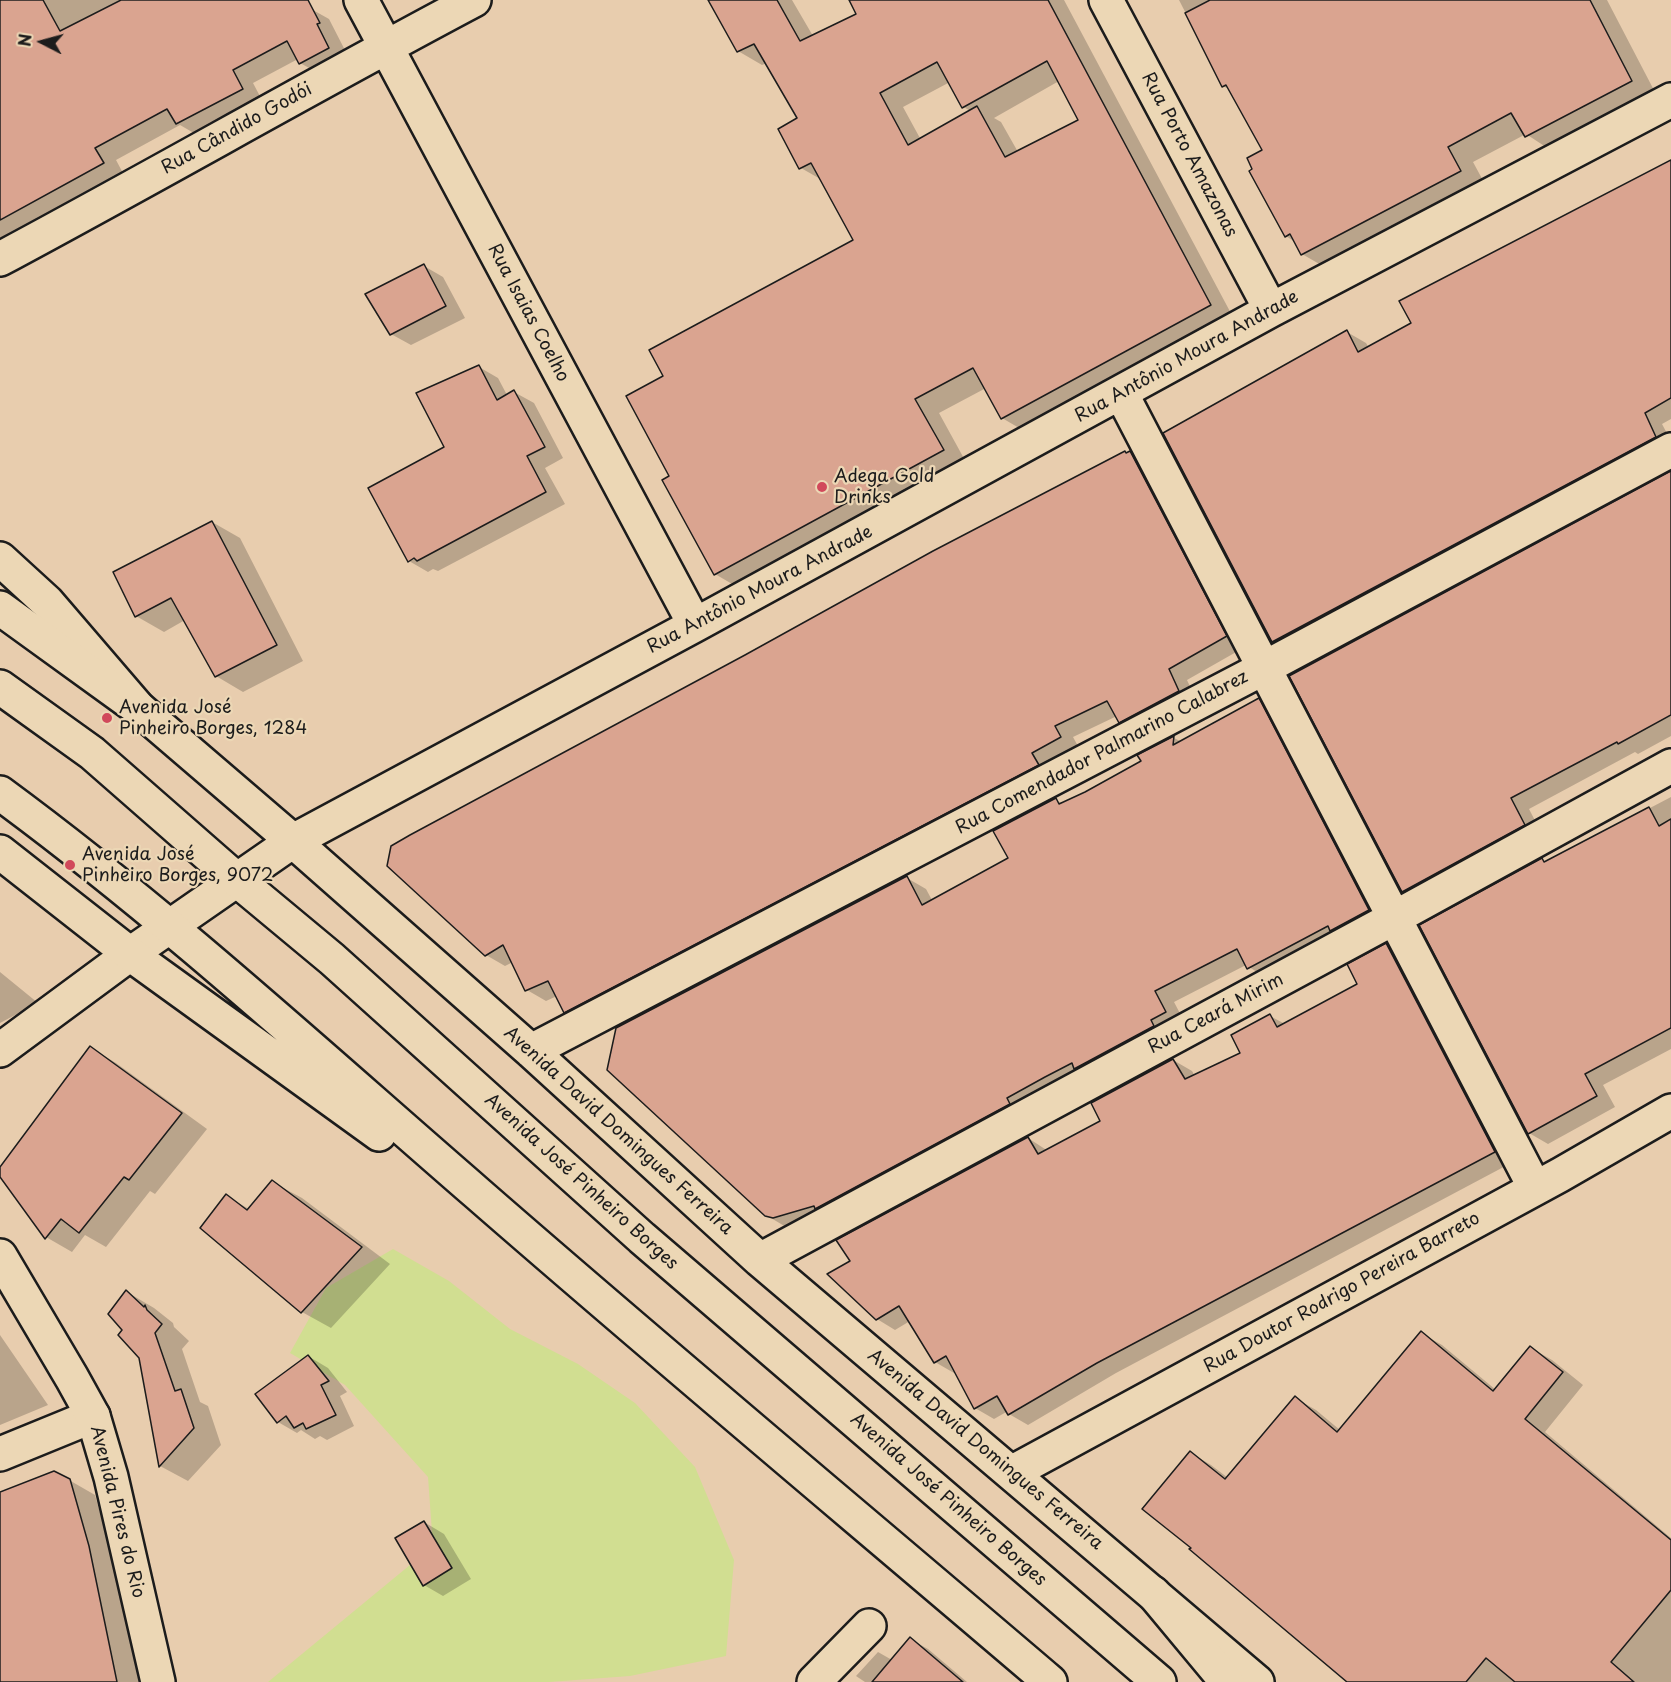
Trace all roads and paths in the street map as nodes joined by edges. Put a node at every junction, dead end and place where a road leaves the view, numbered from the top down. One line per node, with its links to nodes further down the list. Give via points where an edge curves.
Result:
1 (361, 0): 4 (street, Rua Isaias Coelho)
2 (474, 0): 4 (street, Rua Cândido Godói)
3 (1106, 0): 7 (street, Rua Porto Amazonas)
4 (386, 46): 6 (street, Rua Cândido Godói); 12 (street, Rua Isaias Coelho)
5 (1671, 100): 7 (street, Rua Antônio Moura Andrade)
6 (0, 259)
7 (1271, 310): 8 (street, Rua Antônio Moura Andrade)
8 (1121, 393): 12 (street, Rua Antônio Moura Andrade); 13 (street)
9 (1671, 450): 13 (street, Rua Comendador Palmarino Calabrez)
10 (0, 559): 15 (street, Avenida David Domingues Ferreira, via 47,602)
11 (0, 608): 15 (street)
12 (695, 625): 18 (street, Rua Antônio Moura Andrade)
13 (1264, 668): 21 (street); 25 (street, Rua Comendador Palmarino Calabrez)
14 (0, 687): 20 (street, Avenida José Pinheiro Borges, via 92,753)
15 (138, 708): 18 (street, Avenida David Domingues Ferreira)
16 (1671, 766): 21 (street, Rua Ceará Mirim)
17 (0, 793): 22 (street)
18 (293, 841): 20 (street, Rua Antônio Moura Andrade); 25 (street, Avenida David Domingues Ferreira)
19 (0, 852): 23 (street)
20 (237, 880): 22 (street, Rua Antônio Moura Andrade); 39 (street, Avenida José Pinheiro Borges, via 332,959 642,1238)
21 (1394, 918): 27 (street); 29 (street, Rua Ceará Mirim)
22 (170, 927): 23 (street, Rua Antônio Moura Andrade); 30 (street)
23 (130, 954): 24 (street, Rua Antônio Moura Andrade); 30 (street)
24 (0, 1050)
25 (531, 1051): 29 (street, Avenida David Domingues Ferreira)
26 (1671, 1111): 27 (street, Rua Doutor Rodrigo Pereira Barreto)
27 (1535, 1188): 33 (street, Rua Doutor Rodrigo Pereira Barreto)
28 (0, 1257): 31 (street, Avenida Pires do Rio)
29 (760, 1260): 33 (street, Avenida David Domingues Ferreira)
30 (555, 1261): 38 (street)
31 (93, 1416): 32 (street); 36 (street, Avenida Pires do Rio, via 111,1477)
32 (0, 1454)
33 (1011, 1473): 34 (street, Avenida David Domingues Ferreira)
34 (1153, 1593): 40 (street); 41 (street, Avenida David Domingues Ferreira)
35 (869, 1626): 37 (street)
36 (158, 1682)
37 (814, 1682)
38 (1050, 1682)
39 (1159, 1682)
40 (1227, 1682)
41 (1257, 1682)

